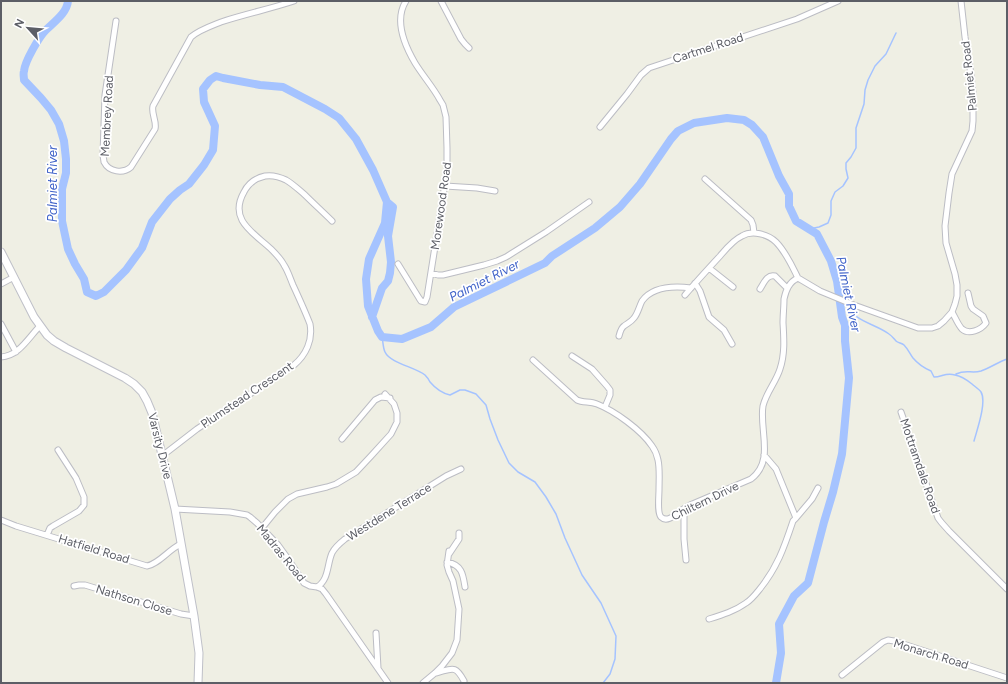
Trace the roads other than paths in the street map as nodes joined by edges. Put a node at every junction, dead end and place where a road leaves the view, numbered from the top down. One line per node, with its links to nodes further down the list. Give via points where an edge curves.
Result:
1 (294, 1): 6 (street, Membrey Road, via 218,23 191,37 153,106 155,129 131,167 122,171 105,164 103,155 105,95)
2 (406, 1): 10 (street, Morewood Road, via 400,16 403,35 415,63 436,92 445,111)
3 (441, 1): 7 (street)
4 (838, 1): 8 (street, Cartmel Road, via 797,19 649,68)
5 (961, 1): 29 (street, Palmiet Road, via 973,93 973,121 972,131 952,174 945,226 946,242 957,285)
6 (116, 21)
7 (469, 48)
8 (600, 127)
9 (705, 179): 14 (street, via 751,220)
10 (445, 186): 11 (street); 18 (street, Morewood Road)
11 (496, 191)
12 (589, 202): 18 (street, via 506,257 443,275)
13 (332, 221): 45 (street, Plumstead Crescent, via 297,188 282,178 263,177 245,190 240,204 242,222 285,266 310,324 309,345 303,357 294,365 197,429)
14 (754, 233): 17 (street, via 742,235); 20 (street, via 762,234 776,242)
15 (1, 252): 19 (street, Varsity Drive)
16 (398, 264): 18 (street, Morewood Road, via 423,302 427,297)
17 (709, 268): 21 (street); 23 (street)
18 (431, 273)
19 (14, 277): 22 (street); 31 (street, Varsity Drive)
20 (798, 278): 25 (street); 29 (street, via 820,291 918,328 938,326)
21 (695, 283): 24 (street); 33 (street, via 709,317 724,330)
22 (1, 284)
23 (733, 287)
24 (691, 288): 28 (street); 32 (street, via 668,288 648,296 630,323 623,327)
25 (787, 288): 26 (street, via 772,275); 44 (street, Chiltern Drive, via 784,299 782,363 763,406)
26 (760, 289)
27 (968, 293): 29 (street, via 971,306 983,316 985,325 976,330 964,330)
28 (685, 295)
29 (952, 312)
30 (1, 324): 34 (street)
31 (40, 326): 34 (street); 45 (street, Varsity Drive, via 54,341 125,378 140,389 152,413)
32 (619, 336)
33 (732, 344)
34 (16, 352): 36 (street)
35 (572, 356): 40 (street, via 592,369 608,386 610,395)
36 (1, 357)
37 (534, 360): 40 (street, Chiltern Drive, via 577,400)
38 (385, 394): 39 (street)
39 (390, 398): 42 (street, via 375,400); 52 (street, via 397,413 396,426 361,467 336,484 292,496)
40 (605, 407): 49 (street, Chiltern Drive, via 631,425 654,449 659,466 661,518 670,518)
41 (900, 412): 61 (street, Mottramdale Road, via 938,518)
42 (342, 439)
43 (58, 450): 54 (street, via 78,481 84,503 79,511 50,528)
44 (764, 455): 49 (street, Chiltern Drive, via 761,468 751,479); 50 (street, via 776,469)
45 (162, 456): 48 (street, Varsity Drive)
46 (461, 469): 59 (street, Westdene Terrace, via 345,539 334,550 325,578)
47 (818, 488): 50 (street)
48 (175, 509): 52 (street, Madras Road, via 246,515); 55 (street, Varsity Drive)
49 (684, 509): 56 (street)
50 (796, 518): 63 (street, via 777,565 756,593 739,607)
51 (1, 520): 54 (street, Hatfield Road)
52 (262, 528): 59 (street, Madras Road, via 286,556 304,583)
53 (459, 534): 57 (street, via 449,552)
54 (46, 535): 55 (street, Hatfield Road, via 147,566 156,563)
55 (181, 544): 62 (street, Varsity Drive)
56 (686, 560)
57 (447, 562): 60 (street, via 455,564 463,572); 66 (street, via 459,609 457,640 452,653)
58 (74, 586): 62 (street, Nathson Close, via 85,585)
59 (317, 587): 65 (street, Madras Road, via 326,594)
60 (465, 587)
61 (1007, 589)
62 (194, 616): 70 (street, Varsity Drive, via 199,653)
63 (709, 618)
64 (376, 633): 65 (street)
65 (378, 669): 71 (street, Madras Road)
66 (435, 673): 69 (street, via 454,669); 72 (street)
67 (842, 675): 68 (street, Monarch Road, via 888,640)
68 (1007, 678)
69 (464, 680)
70 (198, 683)
71 (388, 683)
72 (423, 683)

